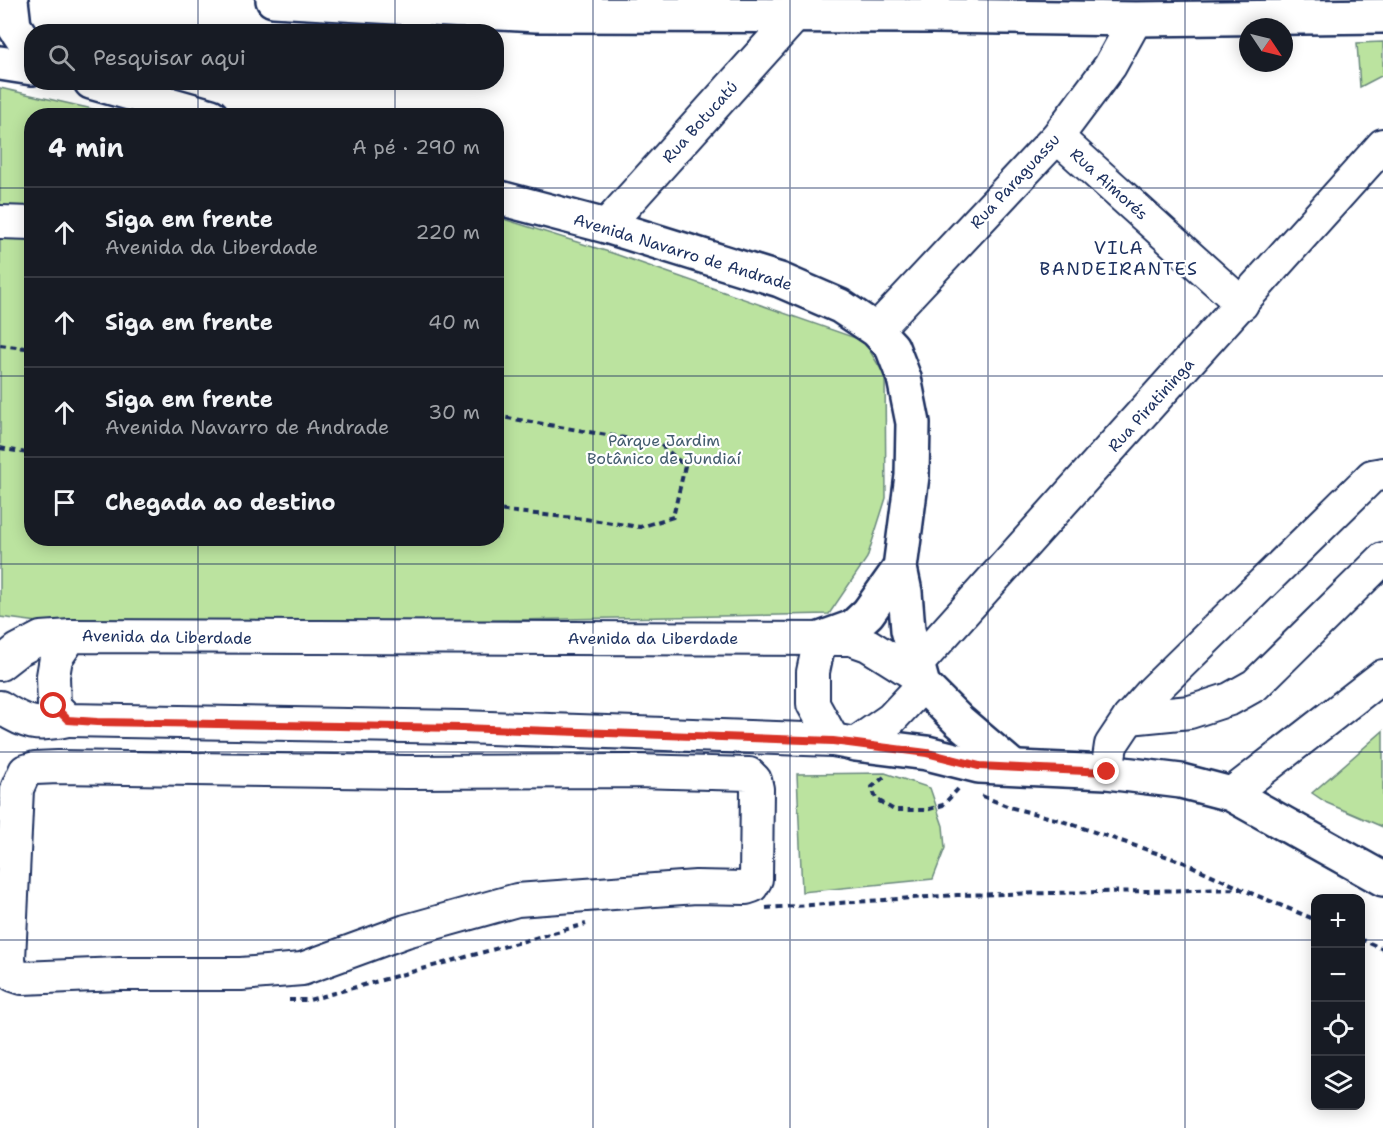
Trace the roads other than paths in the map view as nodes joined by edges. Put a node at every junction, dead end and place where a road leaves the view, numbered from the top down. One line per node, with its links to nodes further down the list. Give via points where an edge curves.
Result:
1 (11, 0): 6 (main road, via 14,26)
2 (273, 0): 4 (main road, via 536,15)
3 (1383, 16): 5 (main road)
4 (794, 17): 5 (main road); 16 (street, Rua Botucatú)
5 (1136, 19): 11 (street, Rua Paraguassu, via 1110,66)
6 (24, 41)
7 (0, 63): 8 (main road)
8 (24, 67)
9 (119, 90): 10 (main road)
10 (183, 108)
11 (1057, 137): 17 (street, Rua Aimorés); 18 (street, Rua Paraguassu)
12 (1383, 145): 17 (street, Rua Piratininga)
13 (504, 199): 16 (main road, Avenida Navarro de Andrade)
14 (0, 222): 15 (street)
15 (24, 223)
16 (606, 226): 18 (main road, Avenida Navarro de Andrade, via 780,280 840,306)
17 (1242, 304): 25 (street, Rua Piratininga)
18 (876, 330): 21 (main road, Avenida Navarro de Andrade, via 896,357 913,423 912,476)
19 (1383, 474): 28 (street, via 1372,476)
20 (1383, 559): 28 (street, via 1255,685 1230,699 1190,712)
21 (900, 568): 23 (main road, via 868,613 853,627); 25 (main road, Avenida Navarro de Andrade, via 908,630)
22 (71, 636): 23 (street, Avenida da Liberdade); 24 (street, via 40,638); 29 (street, Avenida da Liberdade, via 56,658 53,676 54,706)
23 (820, 639): 25 (street, Avenida da Liberdade, via 851,639 868,645); 33 (street, via 813,672 813,704)
24 (0, 664)
25 (920, 675): 33 (street, Rua Piratininga, via 891,719); 34 (main road, via 959,721)
26 (1383, 676): 37 (street)
27 (0, 707): 30 (street)
28 (1129, 718): 36 (street, via 1111,745)
29 (68, 720): 30 (street); 31 (street)
30 (31, 724): 32 (street, via 9,731)
31 (462, 728): 33 (street); 35 (street)
32 (0, 741)
33 (844, 742): 34 (main road, via 927,753 979,766)
34 (1013, 767): 36 (main road)
35 (458, 772): 35 (street, via 748,774 757,789 756,879 746,888 696,887 517,900 406,931 302,969 241,974 22,978 13,975 10,968 17,789 25,771 58,767)
36 (1107, 772): 37 (main road, via 1181,782)
37 (1231, 794): 38 (main road)
38 (1383, 879)

